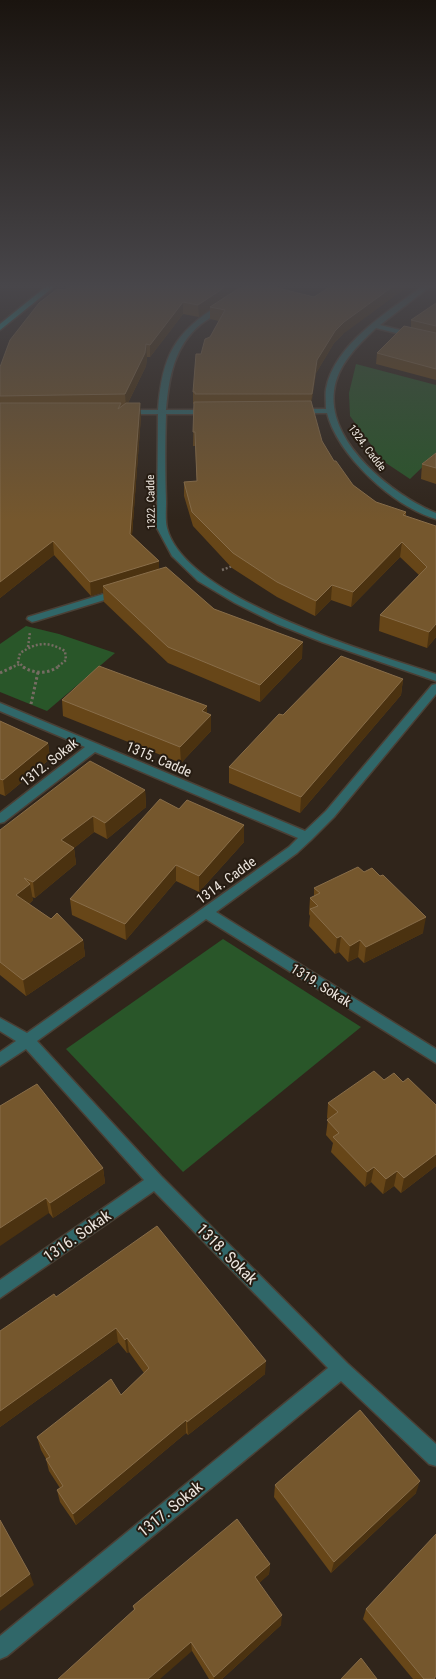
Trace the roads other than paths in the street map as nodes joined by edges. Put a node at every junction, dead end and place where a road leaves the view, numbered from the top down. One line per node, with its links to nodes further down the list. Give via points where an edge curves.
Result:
1 (169, 363): 4 (street, 1322. Cadde)
2 (340, 363): 7 (street, 1324. Cadde, via 330,388)
3 (114, 412): 4 (street)
4 (162, 412): 5 (street); 11 (street, 1322. Cadde, via 163,535 186,571 276,621)
5 (221, 412)
6 (290, 412): 7 (street)
7 (330, 412): 8 (street, 1324. Cadde, via 343,439 372,476 398,498)
8 (436, 516)
9 (135, 587): 10 (street)
10 (32, 619)
11 (436, 678)
12 (436, 687): 16 (street, 1314. Cadde)
13 (0, 707): 14 (street, 1315. Cadde)
14 (93, 747): 15 (street, 1312. Sokak); 16 (street, 1315. Cadde)
15 (0, 819)
16 (307, 837): 17 (street, 1314. Cadde)
17 (206, 913): 19 (street, 1314. Cadde); 20 (street, 1319. Sokak)
18 (0, 1024): 19 (street, 1318. Sokak)
19 (28, 1041): 21 (street, 1314. Cadde); 22 (street, 1318. Sokak)
20 (436, 1057)
21 (0, 1060)
22 (155, 1181): 23 (street, 1316. Sokak); 24 (street, 1318. Sokak)
23 (0, 1290)
24 (341, 1369): 25 (street, 1318. Sokak); 26 (street, 1317. Sokak)
25 (436, 1456)
26 (0, 1649)

